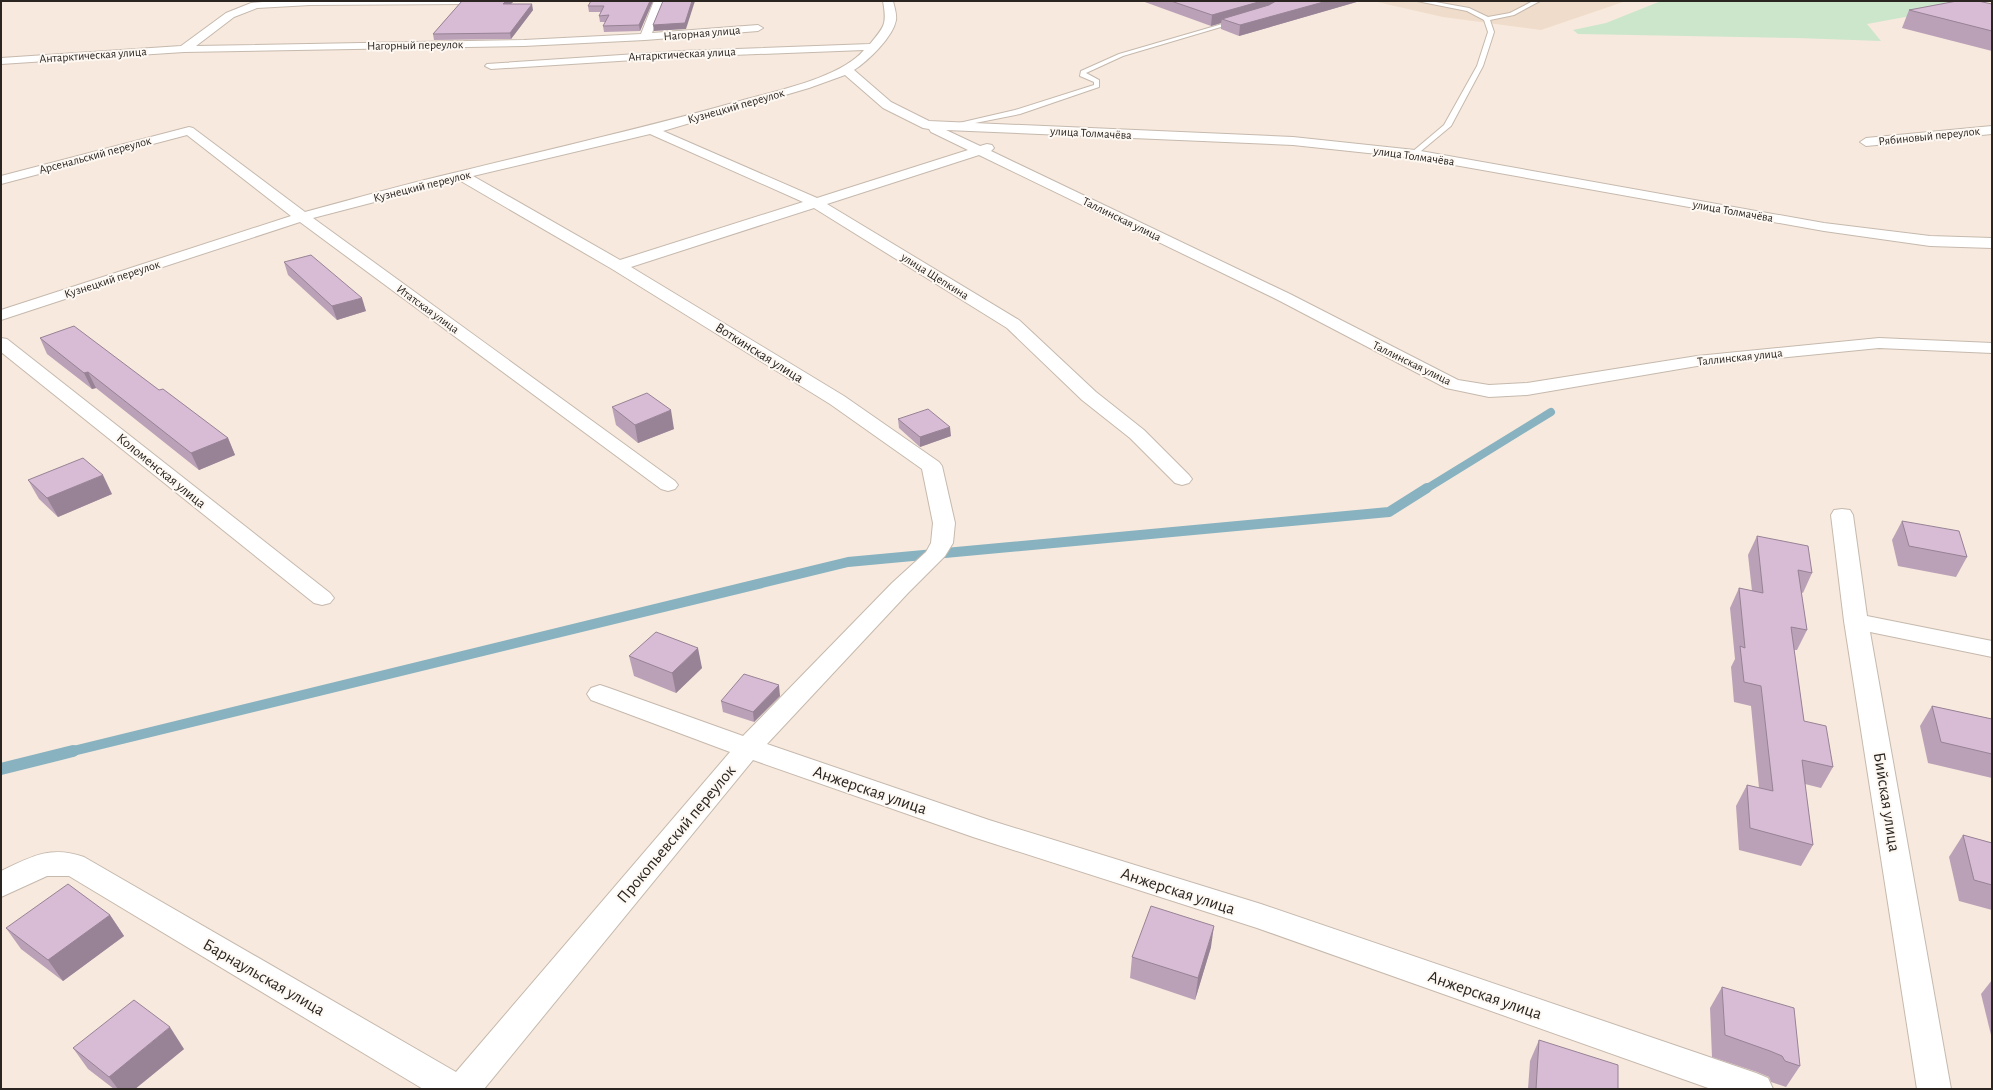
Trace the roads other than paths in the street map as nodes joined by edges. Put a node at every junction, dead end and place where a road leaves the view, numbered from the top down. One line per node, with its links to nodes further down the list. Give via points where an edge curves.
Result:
1 (465, 1): 11 (street, via 255,5 230,15)
2 (659, 1): 9 (street)
3 (888, 1): 10 (street, Кузнецкий переулок, via 891,19 886,32)
4 (1420, 1): 6 (lane, via 1469,10)
5 (1537, 1): 6 (lane, via 1512,14)
6 (1487, 19): 23 (lane, via 1491,32 1480,66 1447,126)
7 (1243, 20): 16 (lane, via 1121,55 1083,72 1082,74 1097,81 1097,86 1017,112)
8 (758, 28): 9 (street, Нагорная улица)
9 (645, 37): 11 (street, Нагорный переулок, via 516,43)
10 (873, 47): 13 (street, Антарктическая улица, via 734,51); 14 (street, Кузнецкий переулок, via 863,59)
11 (184, 49): 12 (street, Антарктическая улица)
12 (1, 61)
13 (491, 66)
14 (847, 70): 15 (street, улица Толмачёва, via 888,105); 18 (street, Кузнецкий переулок, via 805,86)
15 (927, 125): 16 (street, улица Толмачёва); 22 (street, Таллинская улица)
16 (950, 126): 17 (street, улица Толмачёва)
17 (1032, 129): 22 (street); 23 (street, улица Толмачёва, via 1293,141)
18 (651, 130): 24 (street, Кузнецкий переулок); 26 (street, улица Щепкина)
19 (1992, 130): 21 (street, Рябиновый переулок)
20 (189, 131): 25 (street, Арсенальский переулок); 27 (street, Итатская улица)
21 (1866, 142)
22 (980, 150): 26 (street); 32 (street, Таллинская улица, via 1284,298 1453,384 1490,391 1527,389 1697,360 1879,343)
23 (1415, 154): 28 (street, улица Толмачёва, via 1824,227 1930,240)
24 (461, 175): 27 (street, Кузнецкий переулок); 29 (street, Воткинская улица)
25 (1, 180)
26 (814, 202): 29 (street); 33 (street, улица Щепкина, via 1013,324 1088,396 1137,434)
27 (302, 217): 30 (street, Кузнецкий переулок); 34 (street, Итатская улица)
28 (1992, 243)
29 (618, 266): 36 (street, Воткинская улица, via 837,400 932,466 944,523 938,549)
30 (1, 315)
31 (1, 343): 37 (street, Коломенская улица)
32 (1992, 348)
33 (1182, 479)
34 (668, 485)
35 (1842, 515): 38 (street, Бийская улица)
36 (900, 588): 41 (street, Прокопьевский переулок)
37 (322, 598)
38 (1856, 620): 39 (street); 46 (street, Бийская улица)
39 (1992, 650)
40 (600, 694): 41 (street, Анжерская улица)
41 (748, 748): 44 (street, Прокопьевский переулок); 45 (street, Анжерская улица, via 983,829 1261,917)
42 (1, 885): 43 (street, Барнаульская улица, via 44,864 74,865)
43 (454, 1089)
44 (463, 1089)
45 (1756, 1089)
46 (1934, 1089)

